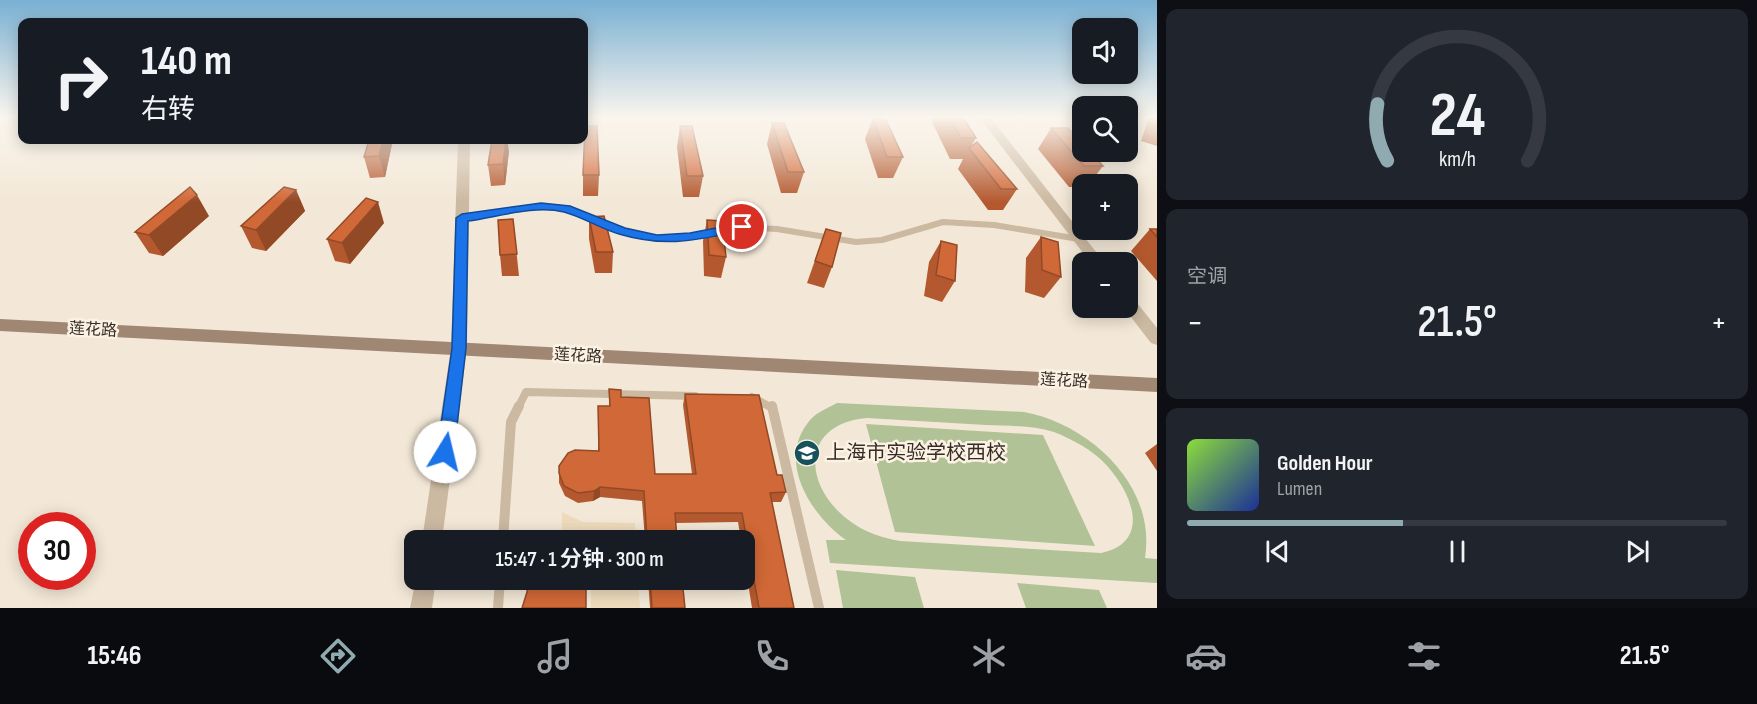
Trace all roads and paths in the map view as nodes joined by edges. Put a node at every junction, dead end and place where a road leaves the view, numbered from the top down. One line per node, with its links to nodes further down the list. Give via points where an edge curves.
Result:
1 (464, 145): 3 (street)
2 (1006, 145): 4 (street)
3 (462, 218): 5 (lane, via 541,206 566,209 622,231 657,239 742,227 856,243 882,240 943,222 994,225); 11 (street)
4 (1072, 230)
5 (1072, 238)
6 (1080, 240): 7 (street)
7 (1089, 252)
8 (1138, 315): 10 (street)
9 (0, 325): 11 (main road, 莲花路)
10 (1157, 339)
11 (459, 348): 12 (main road, 莲花路, via 795,369); 15 (street)
12 (1157, 385)
13 (706, 396): 16 (lane, via 526,392 511,422)
14 (742, 397): 21 (lane, via 772,406)
15 (433, 530)
16 (504, 530)
17 (424, 590): 19 (street)
18 (499, 590): 20 (lane)
19 (421, 608)
20 (498, 608)
21 (819, 608)

